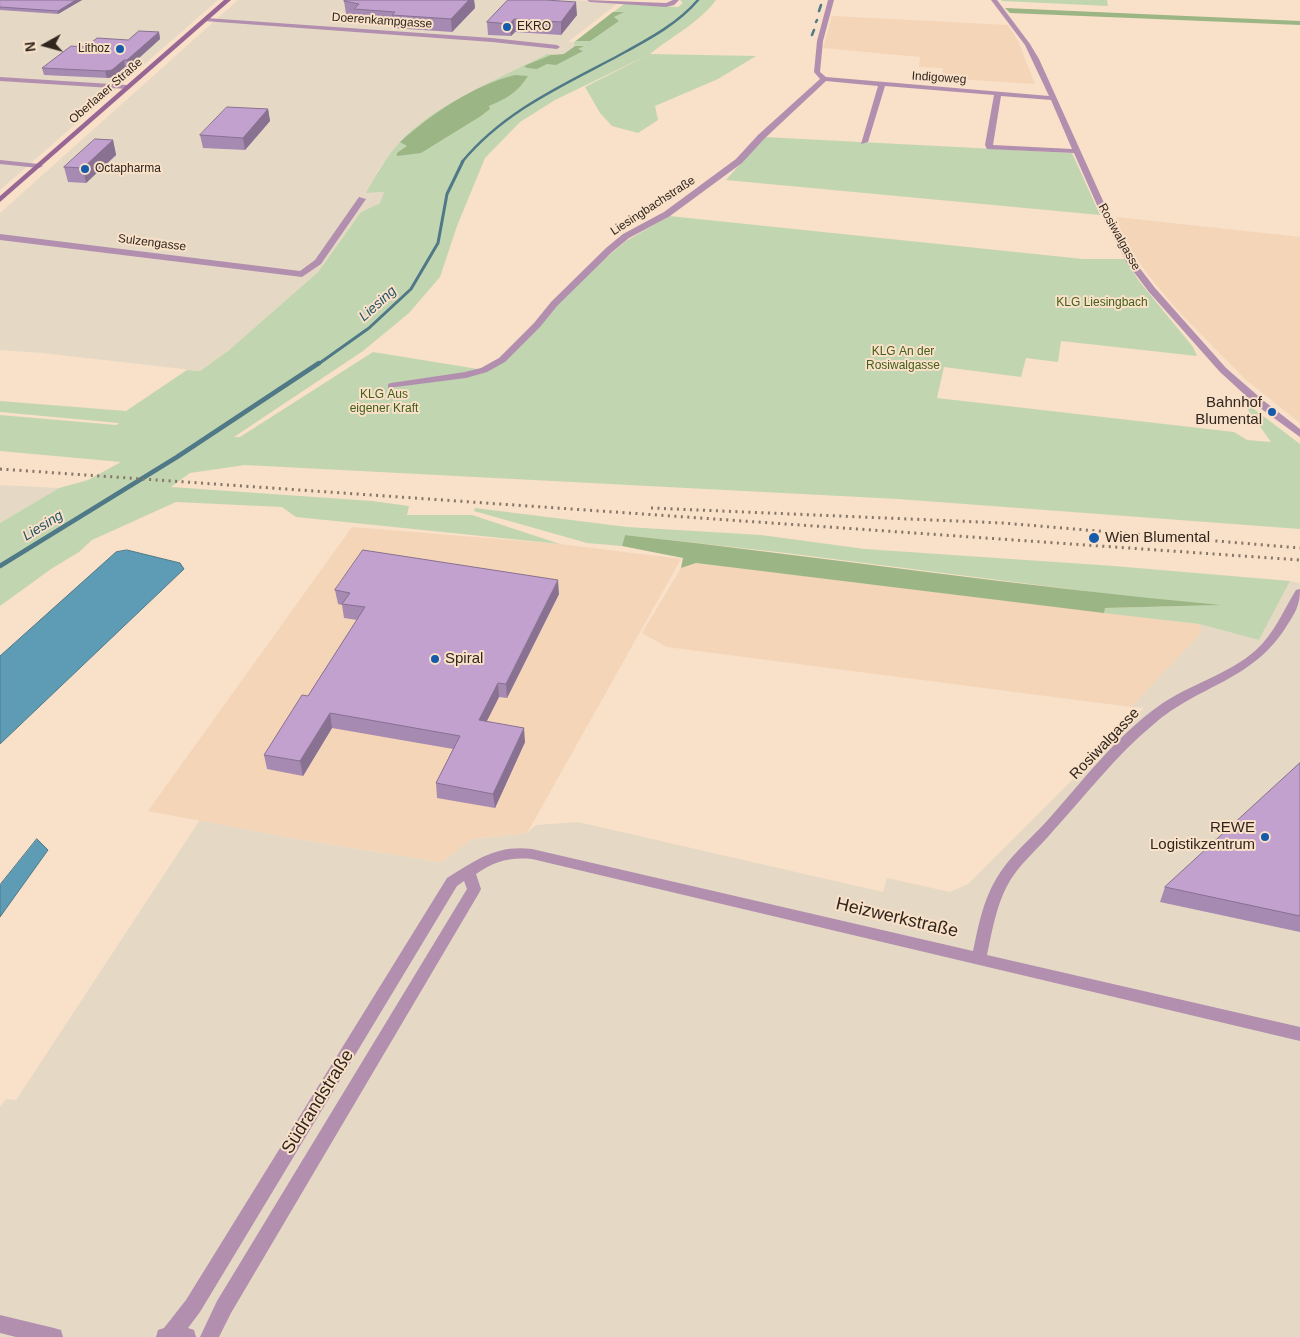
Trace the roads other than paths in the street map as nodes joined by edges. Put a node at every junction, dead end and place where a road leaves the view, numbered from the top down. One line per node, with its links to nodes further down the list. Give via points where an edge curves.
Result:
1 (228, 0): 7 (main road, Oberlaaer Straße)
2 (590, 0): 5 (street)
3 (831, 0): 10 (street, via 817,64 817,74)
4 (994, 0): 14 (street, Rosiwalgasse, via 1028,45)
5 (629, 1): 6 (street)
6 (674, 2)
7 (206, 20): 8 (street, Doerenkampgasse); 12 (main road, Oberlaaer Straße)
8 (557, 47)
9 (0, 79): 12 (street)
10 (824, 79): 11 (street, Indigoweg); 22 (street, Liesingbachstraße, via 725,173 609,250 502,360 466,375)
11 (882, 85): 13 (street, Indigoweg); 15 (street)
12 (127, 87): 18 (main road, Oberlaaer Straße)
13 (998, 94): 14 (street, Indigoweg); 16 (street, via 990,147)
14 (1053, 98): 16 (street, Rosiwalgasse)
15 (864, 142)
16 (1077, 151): 23 (street, Rosiwalgasse, via 1110,225 1144,281 1233,380)
17 (0, 162): 18 (street)
18 (39, 166): 20 (main road, Oberlaaer Straße)
19 (362, 199): 21 (street, Sulzengasse, via 318,262 302,274)
20 (0, 200)
21 (0, 237)
22 (392, 386)
23 (1300, 434)
24 (1300, 594): 27 (street, Rosiwalgasse, via 1259,654 1178,700 1152,719 1114,755 1020,859 996,892)
25 (486, 860): 26 (street, Südrandstraße); 27 (street, Heizwerkstraße, via 509,852 532,854)
26 (469, 872): 31 (street, Südrandstraße, via 452,882); 32 (street, Südrandstraße, via 474,889)
27 (979, 958): 28 (street, Heizwerkstraße)
28 (1300, 1034)
29 (0, 1324): 30 (street)
30 (54, 1337)
31 (174, 1337)
32 (209, 1337)

